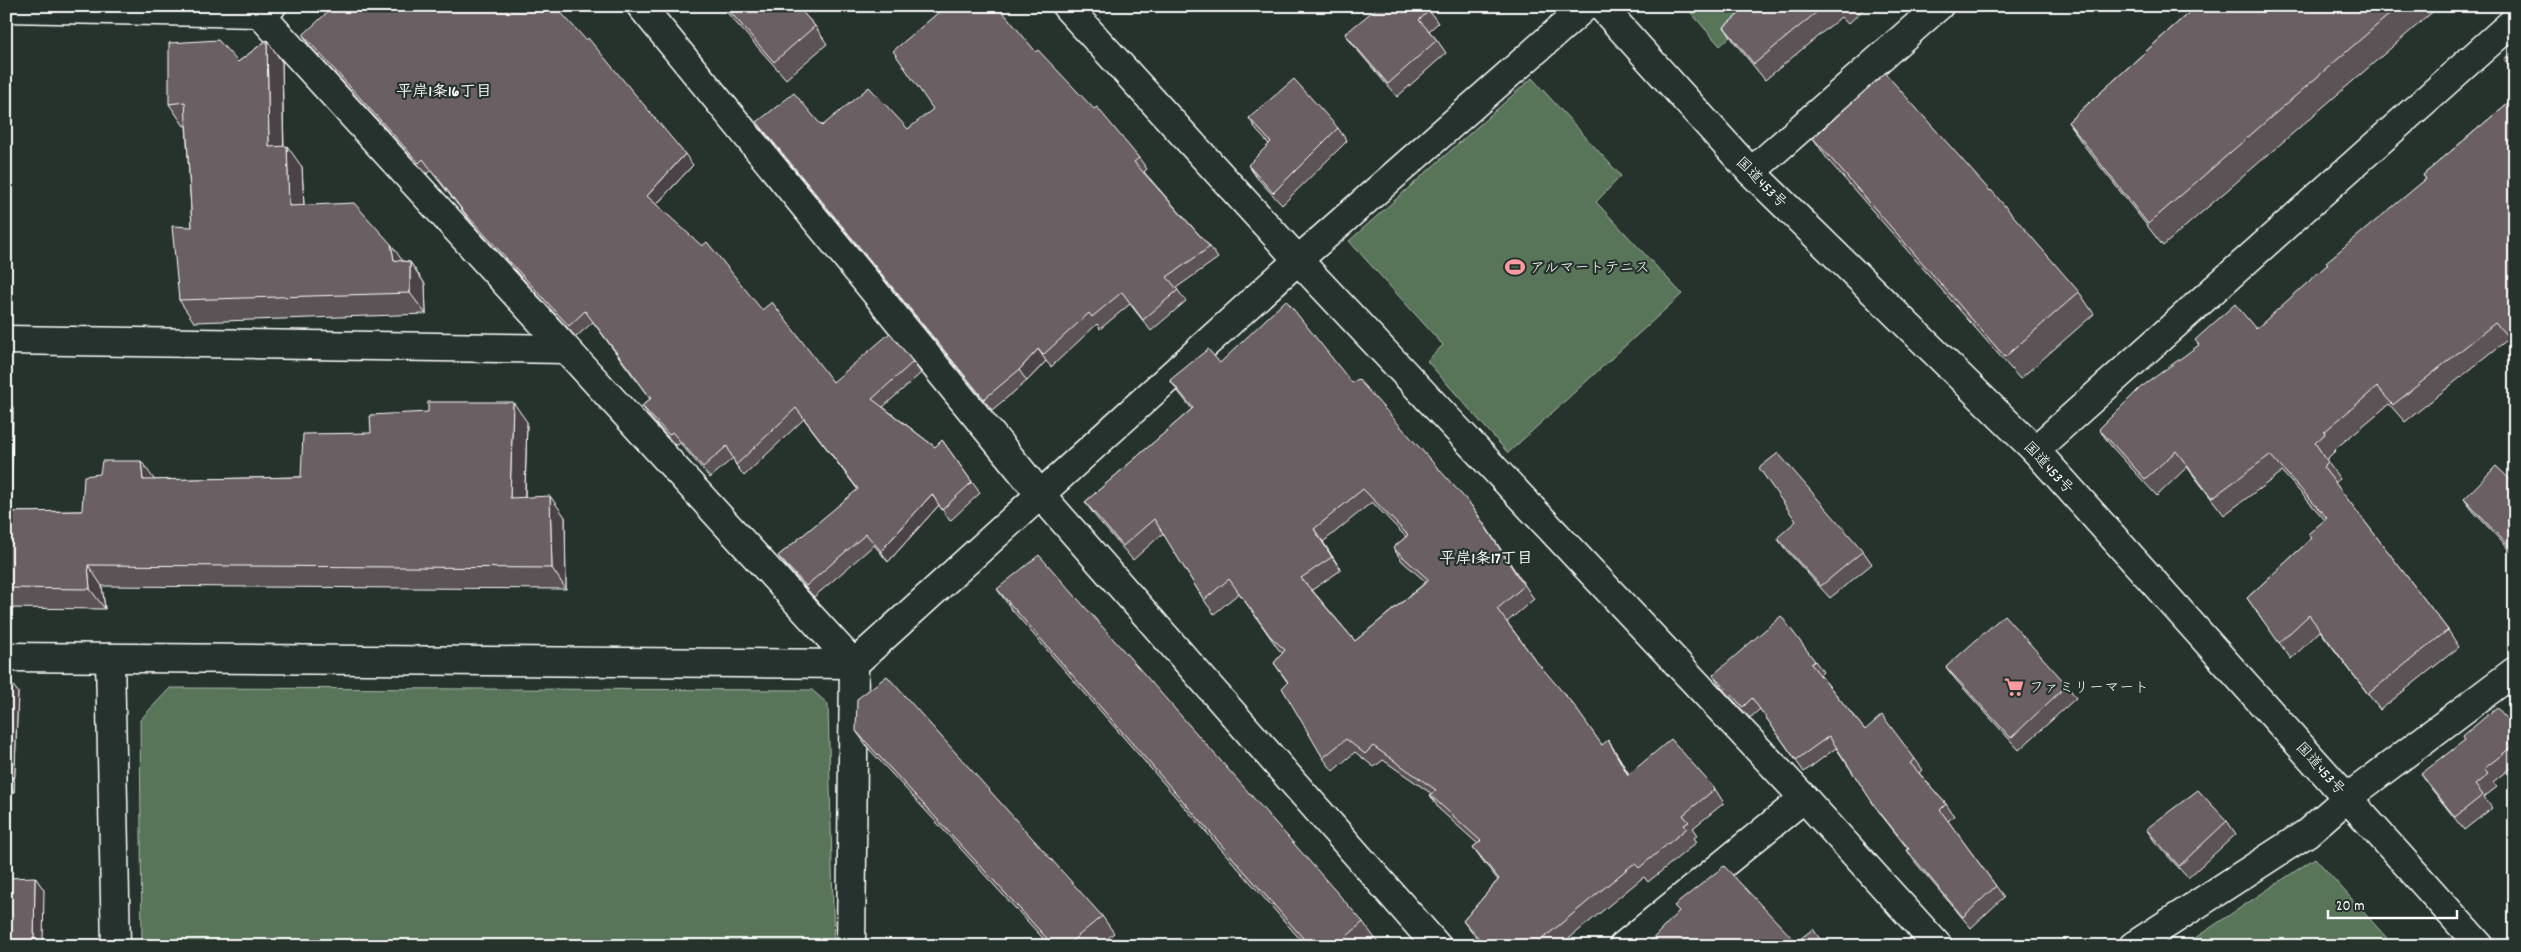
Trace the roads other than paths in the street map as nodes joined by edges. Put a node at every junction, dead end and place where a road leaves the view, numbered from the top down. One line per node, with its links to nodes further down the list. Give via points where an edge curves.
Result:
1 (641, 6): 14 (main road)
2 (1066, 6): 10 (main road)
3 (1586, 6): 10 (main road)
4 (1601, 6): 9 (main road, 国道453号)
5 (1939, 6): 9 (main road)
6 (6, 8): 7 (main road)
7 (265, 10): 12 (main road)
8 (2515, 20): 13 (main road)
9 (1752, 172): 13 (main road, 国道453号)
10 (1298, 260): 14 (main road); 19 (main road)
11 (6, 340): 12 (main road)
12 (565, 349): 17 (main road)
13 (2035, 450): 20 (main road, 国道453号)
14 (1040, 494): 17 (main road); 23 (main road)
15 (6, 657): 16 (main road)
16 (110, 658): 17 (main road); 21 (main road)
17 (854, 664): 22 (main road)
18 (2515, 671): 20 (main road)
19 (1804, 798): 24 (main road); 25 (main road)
20 (2347, 798): 26 (main road, via 2307,833); 27 (main road, 国道453号)
21 (116, 946)
22 (851, 946)
23 (1438, 946)
24 (1623, 946)
25 (1938, 946)
26 (2133, 946)
27 (2480, 946)

